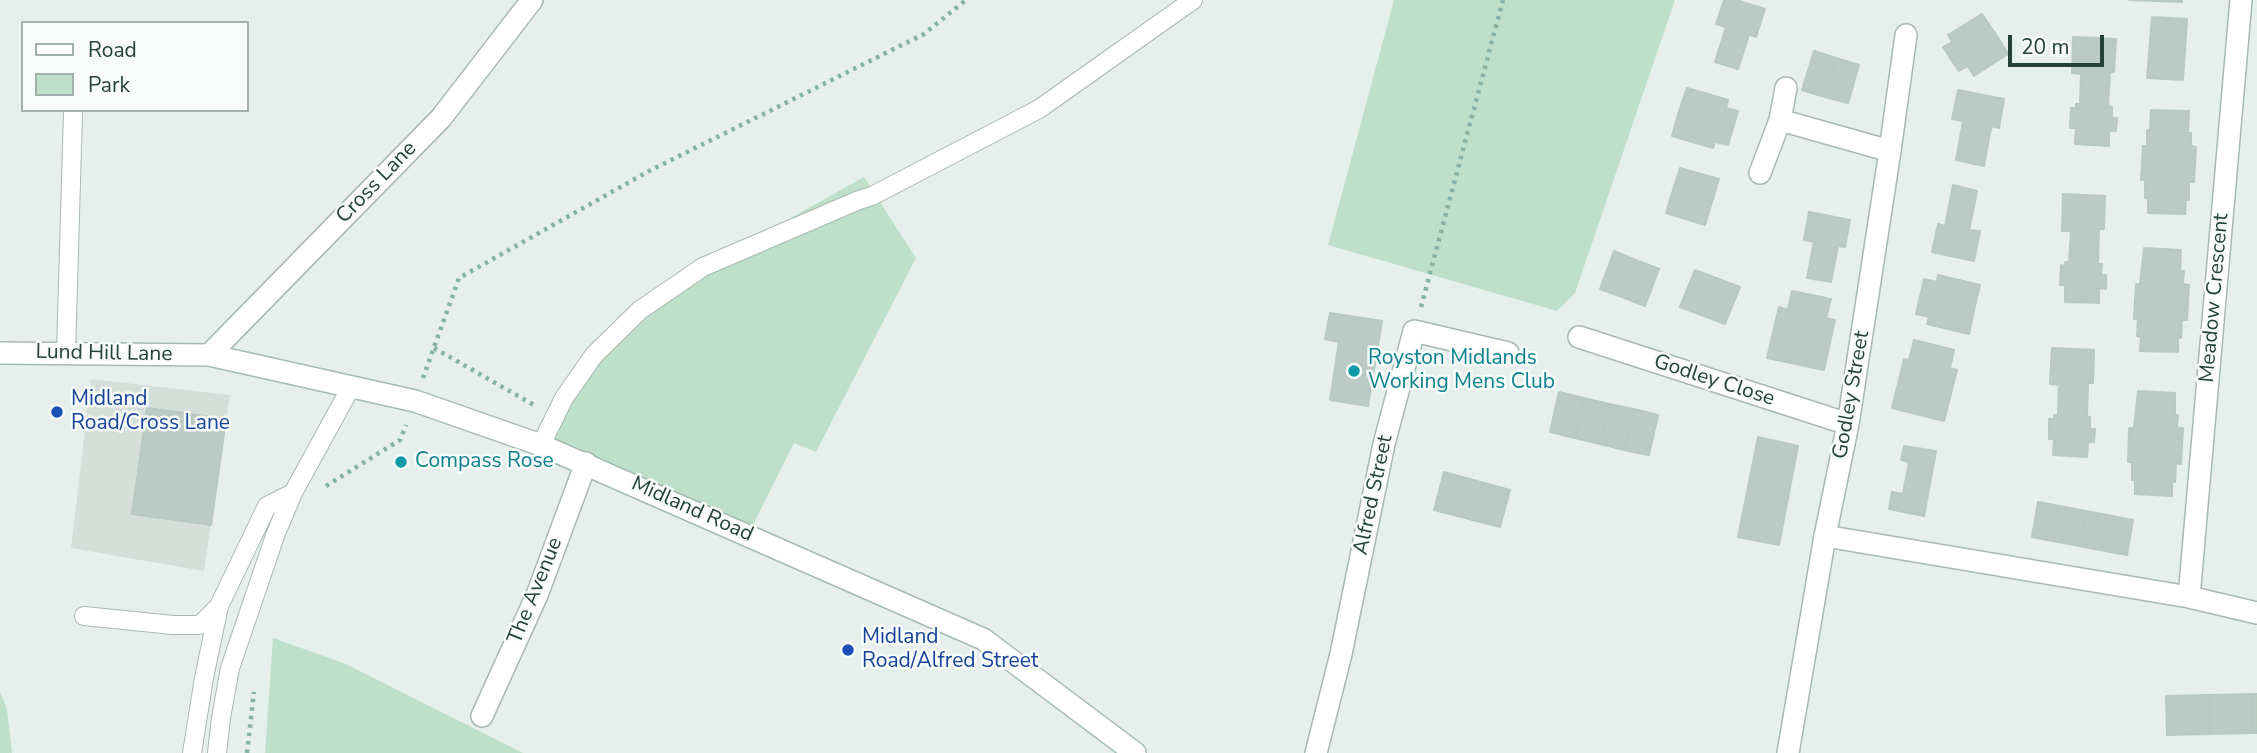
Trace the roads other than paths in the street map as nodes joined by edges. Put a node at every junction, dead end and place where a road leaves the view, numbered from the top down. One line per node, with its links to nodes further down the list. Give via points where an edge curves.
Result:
1 (532, 0): 14 (street, Cross Lane, via 441,118)
2 (1194, 0): 17 (lane, via 1039,109 872,196 703,267 640,310 594,355 564,398)
3 (2241, 0): 21 (street, Meadow Crescent)
4 (1906, 35): 8 (street, Godley Street)
5 (1786, 88): 7 (street)
6 (73, 112): 12 (lane)
7 (1780, 120): 8 (street); 9 (street)
8 (1890, 150): 16 (street, Godley Street)
9 (1760, 173)
10 (1579, 337): 16 (street, Godley Close)
11 (0, 353): 12 (street, Lund Hill Lane)
12 (66, 353): 14 (street, Lund Hill Lane)
13 (1508, 353): 29 (street, Alfred Street, via 1414,331 1384,444)
14 (209, 355): 15 (street, Midland Road)
15 (351, 387): 17 (street, Midland Road, via 415,401); 19 (lane)
16 (1848, 424): 20 (street, Godley Street)
17 (541, 445): 18 (street, Midland Road)
18 (586, 463): 25 (street, The Avenue, via 537,595); 28 (street, Midland Road, via 983,639)
19 (293, 493): 22 (lane, via 267,506); 27 (lane, via 230,668)
20 (1825, 536): 21 (street); 30 (street, Godley Street)
21 (2189, 597): 23 (street)
22 (219, 606): 24 (lane, via 200,625); 26 (lane)
23 (2257, 613)
24 (84, 617)
25 (482, 716)
26 (192, 753)
27 (217, 753)
28 (1135, 753)
29 (1316, 753)
30 (1788, 753)

